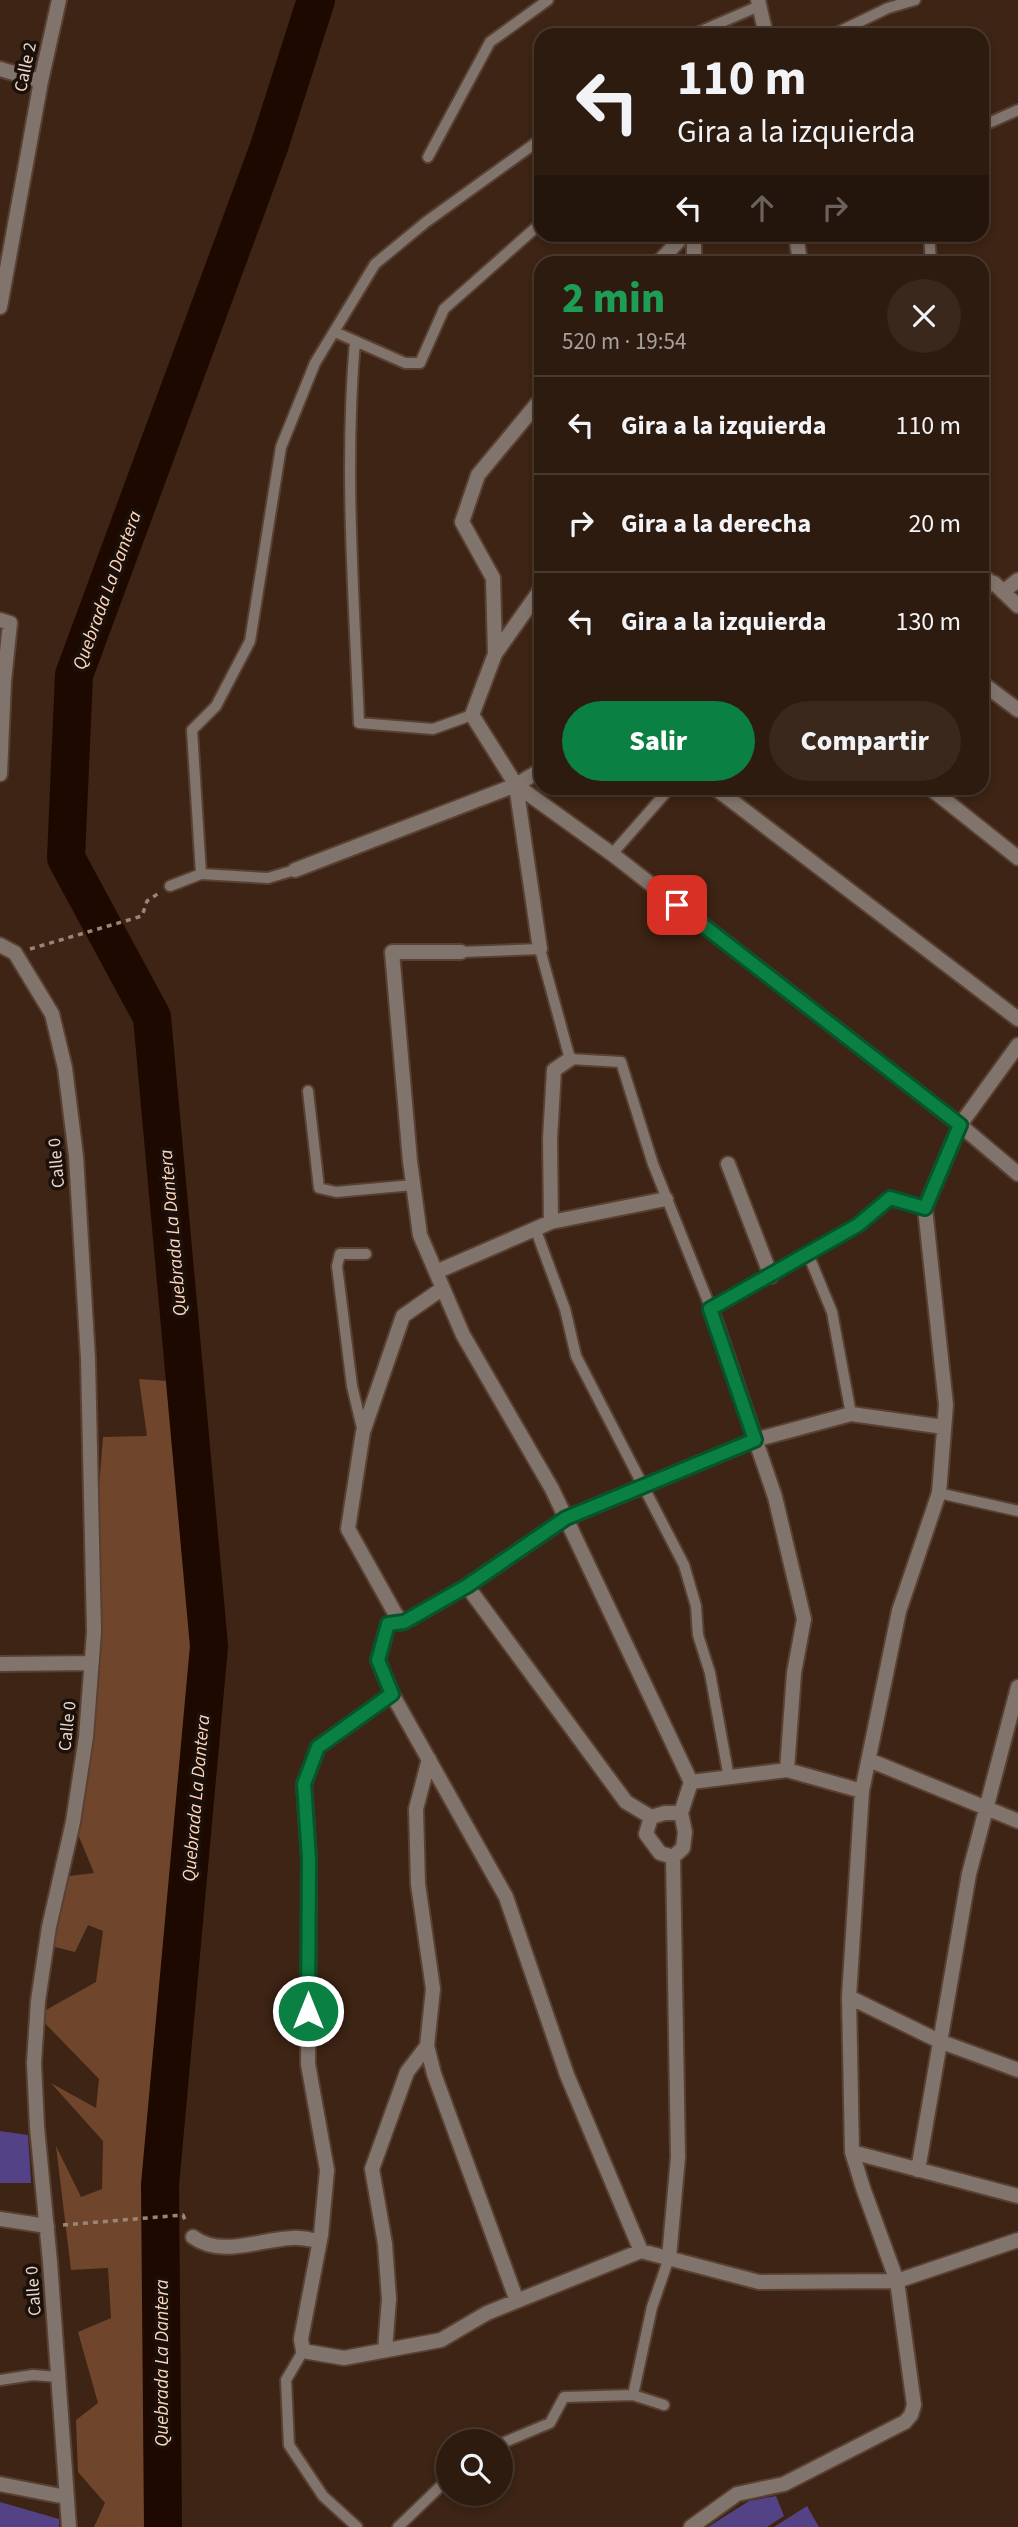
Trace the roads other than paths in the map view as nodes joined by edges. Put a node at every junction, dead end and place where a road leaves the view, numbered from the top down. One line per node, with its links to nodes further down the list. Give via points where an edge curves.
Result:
1 (59, 0): 9 (street, Calle 2)
2 (548, 0): 13 (lane, via 490,42)
3 (915, 0): 7 (lane)
4 (758, 3): 5 (lane); 6 (street)
5 (706, 28)
6 (764, 28)
7 (847, 28)
8 (0, 69): 9 (street)
9 (41, 81): 17 (street, Calle 2)
10 (1018, 110): 11 (lane)
11 (989, 123)
12 (534, 144): 18 (lane, via 375,264)
13 (428, 157)
14 (534, 229): 19 (lane, via 444,309 420,363 405,363)
15 (678, 242): 16 (street)
16 (665, 256)
17 (0, 307)
18 (335, 332): 19 (lane); 41 (lane, via 315,363 281,447 250,641 216,706 192,730)
19 (355, 341): 31 (lane, via 349,405 359,723 433,729)
20 (534, 407): 28 (street, via 478,475 463,522 493,578)
21 (989, 579): 23 (lane)
22 (1018, 580): 23 (street)
23 (998, 587): 24 (lane); 26 (street)
24 (989, 590)
25 (534, 599): 28 (street)
26 (1018, 606)
27 (5, 621): 33 (street)
28 (495, 654): 31 (street)
29 (989, 688): 30 (street)
30 (1018, 710)
31 (472, 715): 34 (street)
32 (534, 774): 34 (street)
33 (0, 775)
34 (516, 785): 38 (street); 40 (street); 44 (street)
35 (664, 795): 38 (lane)
36 (724, 795): 46 (street)
37 (939, 795): 39 (street)
38 (611, 854): 50 (street)
39 (1018, 858)
40 (295, 870): 41 (lane, via 268,878)
41 (201, 874): 42 (lane)
42 (170, 886)
43 (0, 944): 74 (street, Calle 0, via 15,953 52,1014 65,1068 76,1156 88,1359)
44 (540, 949): 45 (lane); 48 (lane)
45 (461, 951): 53 (street, via 392,952)
46 (1018, 1018)
47 (1018, 1045): 50 (street)
48 (570, 1059): 54 (lane, via 621,1062); 56 (street, via 554,1070)
49 (308, 1091): 53 (lane, via 319,1188 336,1192)
50 (960, 1125): 52 (street); 55 (street)
51 (728, 1164): 61 (street)
52 (1018, 1174)
53 (413, 1185): 60 (street, via 420,1235)
54 (666, 1199): 56 (street); 63 (lane)
55 (925, 1208): 59 (lane, via 890,1198 858,1225); 65 (street, via 946,1405)
56 (551, 1222): 57 (street)
57 (535, 1228): 60 (street); 68 (lane, via 565,1309 576,1356)
58 (366, 1254): 66 (lane, via 340,1254 337,1266 352,1386)
59 (808, 1254): 61 (lane); 64 (lane, via 832,1312)
60 (436, 1272): 62 (street)
61 (771, 1276): 63 (lane)
62 (443, 1288): 66 (street, via 403,1316); 71 (street, via 463,1335)
63 (710, 1309): 67 (street)
64 (851, 1414): 65 (street); 67 (street)
65 (944, 1427): 69 (street)
66 (363, 1432): 73 (street, via 348,1529)
67 (755, 1440): 68 (street); 80 (street, via 775,1497 804,1619 794,1674)
68 (642, 1487): 71 (street); 81 (lane, via 684,1565)
69 (939, 1493): 70 (lane); 79 (street, via 899,1611)
70 (1018, 1511)
71 (566, 1518): 72 (street); 82 (street)
72 (467, 1586): 73 (street); 86 (street, via 626,1802)
73 (404, 1622): 77 (street, via 388,1624 378,1660)
74 (92, 1663): 75 (street); 97 (street, Calle 0, via 86,1737 38,2001 34,2063)
75 (0, 1664)
76 (1018, 1688): 84 (street)
77 (392, 1694): 78 (street); 100 (street, via 318,1747 304,1784 309,1859 308,2064 327,2169)
78 (429, 1759): 91 (street, via 416,1810 418,1884 433,1989); 101 (street, via 506,1897 567,2075)
79 (869, 1760): 83 (street); 84 (street)
80 (787, 1770): 81 (street); 83 (street)
81 (729, 1778): 82 (street)
82 (691, 1782): 85 (street)
83 (862, 1791): 89 (street)
84 (986, 1807): 87 (street); 90 (street)
85 (681, 1813): 86 (street); 88 (street, via 683,1848)
86 (651, 1817): 88 (street, via 646,1834 660,1853)
87 (1018, 1821)
88 (673, 1857): 102 (street, via 678,2157)
89 (849, 1997): 90 (street); 93 (street)
90 (939, 2041): 92 (street); 94 (street)
91 (426, 2046): 104 (street); 105 (street, via 407,2072 372,2169 389,2299)
92 (1018, 2070)
93 (852, 2152): 94 (street); 103 (street)
94 (918, 2170): 95 (street)
95 (1018, 2196)
96 (0, 2219): 97 (street)
97 (47, 2226): 107 (street, Calle 0)
98 (193, 2237): 100 (street, via 211,2246 293,2238)
99 (1018, 2240): 103 (street)
100 (320, 2241): 106 (street, via 301,2339)
101 (641, 2251): 102 (street); 104 (street)
102 (669, 2258): 103 (street, via 759,2282); 109 (lane, via 652,2307)
103 (897, 2281): 118 (street, via 914,2405 911,2415 785,2484 737,2494)
104 (517, 2301): 105 (street, via 441,2340)
105 (385, 2350): 106 (street, via 344,2358)
106 (303, 2351): 116 (lane, via 286,2380 289,2445 323,2496)
107 (58, 2377): 108 (lane); 114 (street, Calle 0)
108 (0, 2380)
109 (633, 2395): 110 (lane); 111 (lane, via 564,2396 550,2423)
110 (664, 2405)
111 (513, 2439)
112 (0, 2484): 114 (street)
113 (436, 2491): 117 (lane)
114 (66, 2497): 115 (street, Calle 0)
115 (69, 2527)
116 (357, 2527)
117 (398, 2527)
118 (691, 2527)

